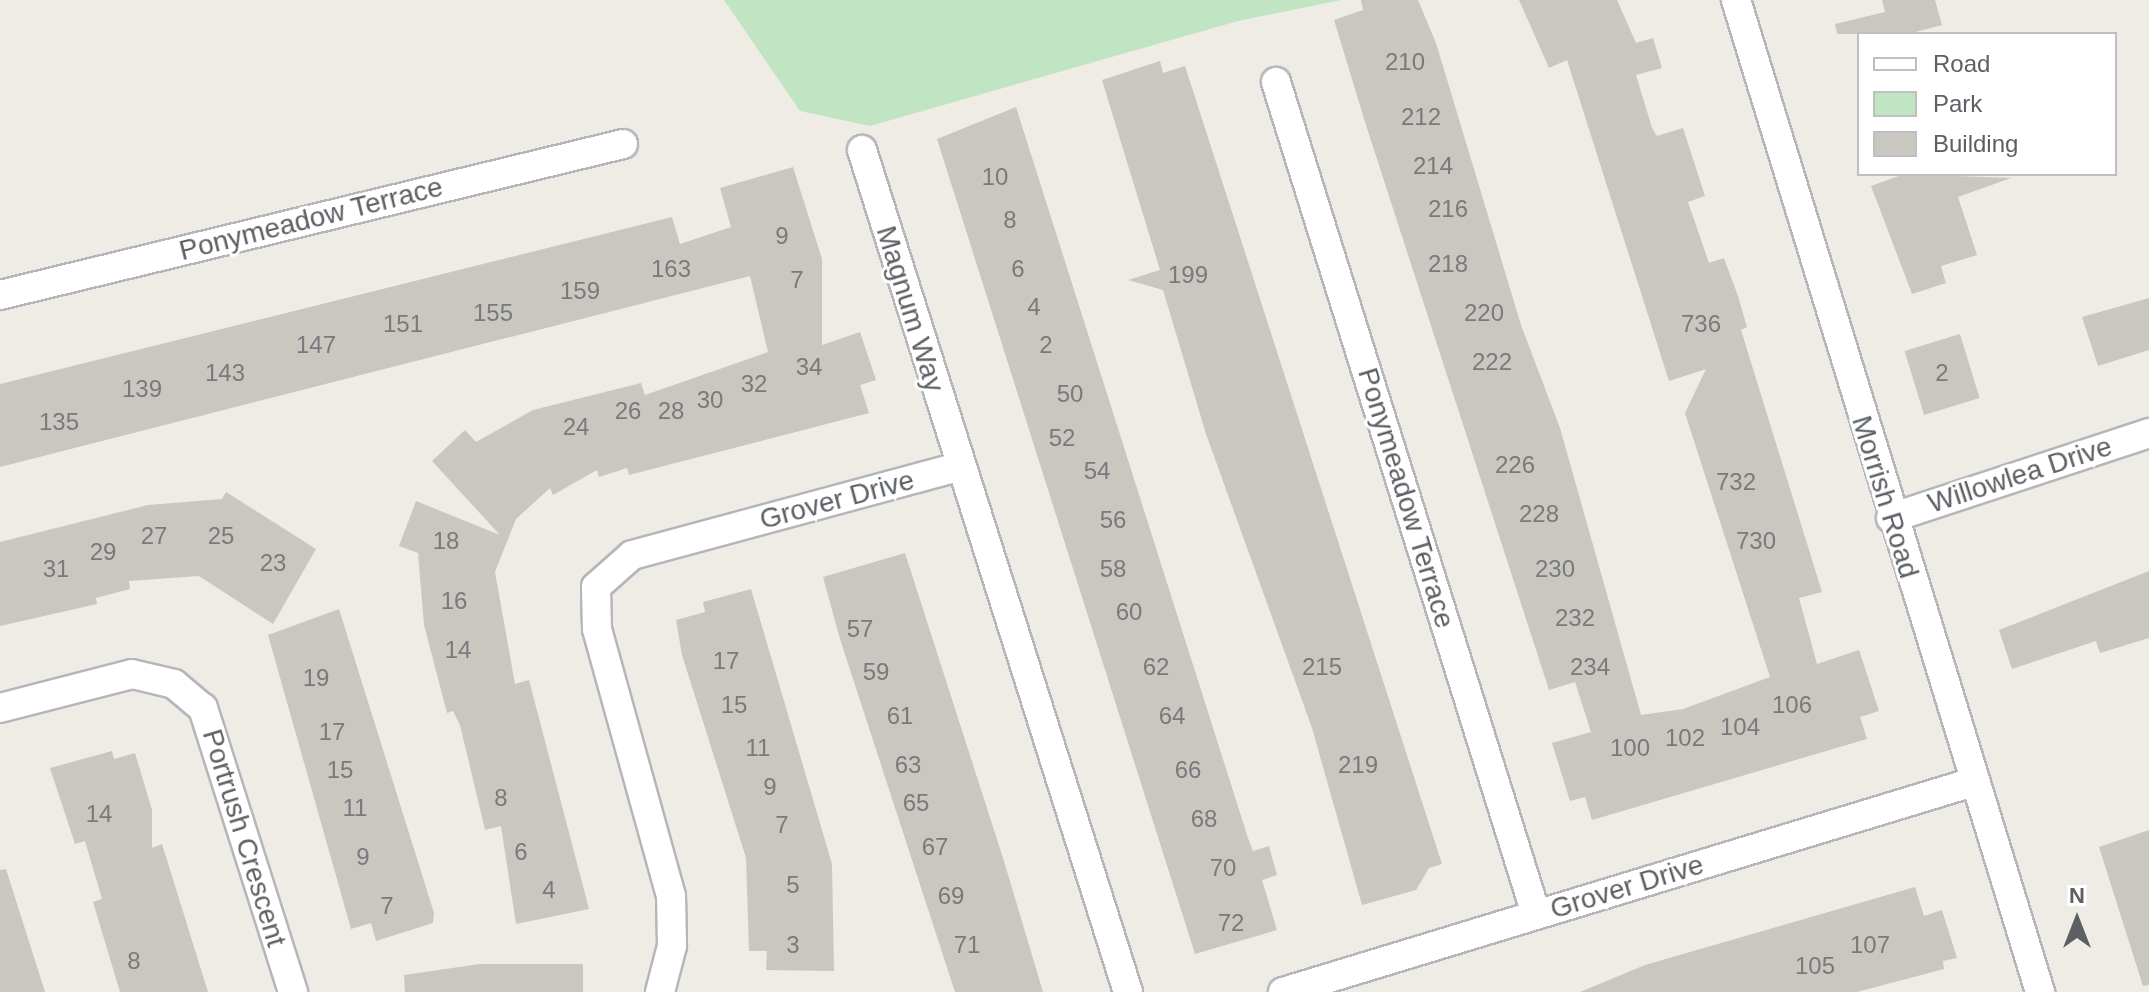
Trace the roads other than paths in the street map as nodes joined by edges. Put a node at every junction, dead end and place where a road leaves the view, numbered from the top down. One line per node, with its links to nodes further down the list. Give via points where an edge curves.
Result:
1 (1736, 0): 8 (street, Morrish Road)
2 (1276, 82): 11 (street, Ponymeadow Terrace)
3 (623, 144): 5 (street, Ponymeadow Terrace)
4 (862, 150): 7 (street, Magnum Way)
5 (0, 295)
6 (2149, 433): 8 (street, Willowlea Drive)
7 (959, 467): 13 (street, Grover Drive, via 632,555 596,587 597,629 673,903 672,946); 14 (street)
8 (1891, 518): 10 (street, Morrish Road)
9 (0, 708): 12 (street, Portrush Crescent, via 132,674 174,684 203,708)
10 (1970, 783): 11 (street, Grover Drive); 16 (street, Morrish Road)
11 (1536, 914): 15 (street, Grover Drive)
12 (293, 992)
13 (660, 992)
14 (1128, 992)
15 (1283, 992)
16 (2040, 992)

